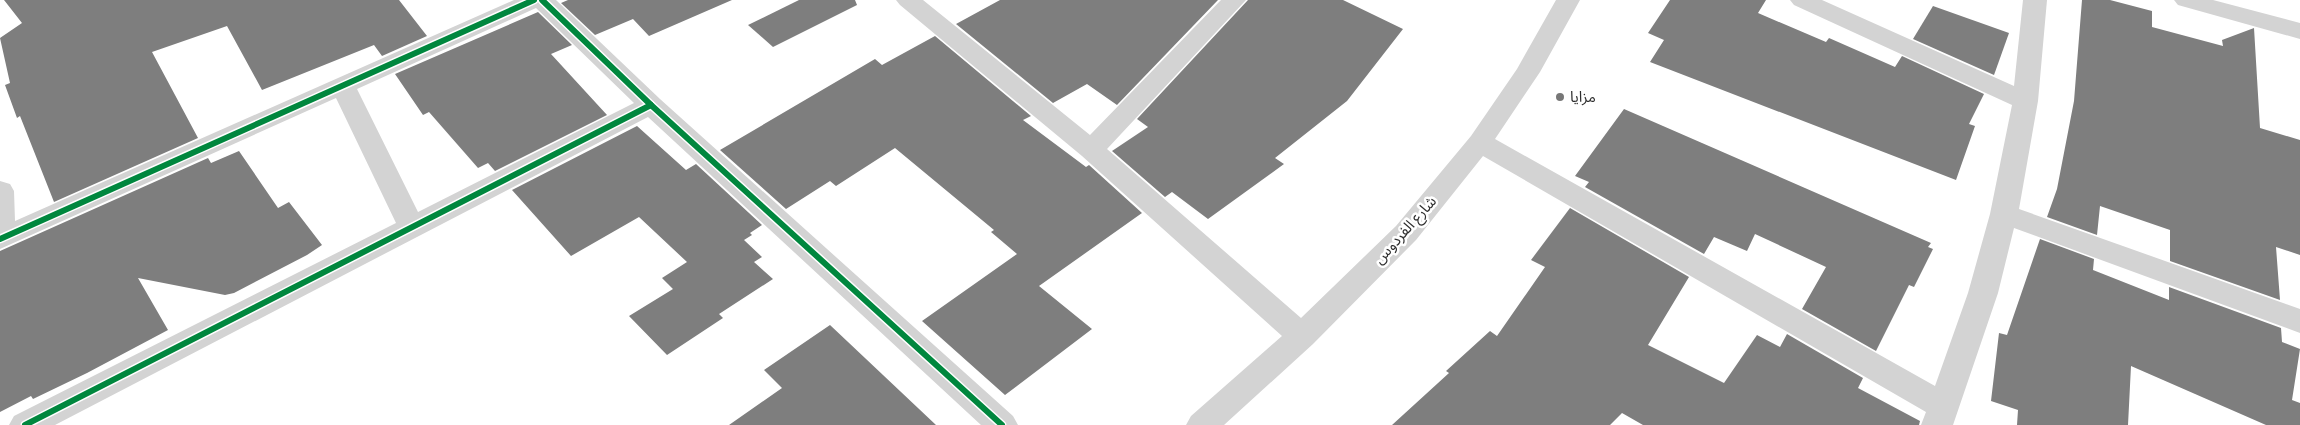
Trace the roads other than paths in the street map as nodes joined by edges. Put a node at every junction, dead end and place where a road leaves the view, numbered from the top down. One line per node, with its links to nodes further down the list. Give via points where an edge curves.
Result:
1 (534, 0): 10 (street)
2 (542, 0): 12 (street)
3 (908, 0): 14 (street)
4 (1234, 0): 14 (street)
5 (1568, 0): 13 (street, شارع الفردوس, via 1528,72)
6 (1802, 0): 11 (street)
7 (2035, 0): 11 (street)
8 (2186, 0): 9 (street)
9 (2300, 31)
10 (343, 86): 17 (street); 18 (street)
11 (2025, 102): 16 (street)
12 (651, 105): 17 (street); 23 (street)
13 (1480, 142): 20 (street, شارع الفردوس, via 1406,233); 21 (street)
14 (1091, 150): 20 (street)
15 (0, 191): 18 (street)
16 (2004, 214): 19 (street); 21 (street, via 1982,293)
17 (411, 226): 22 (street)
18 (1, 239)
19 (2300, 322)
20 (1302, 336): 24 (street, شارع الفردوس)
21 (1940, 416)
22 (25, 425)
23 (1002, 425)
24 (1202, 425)

